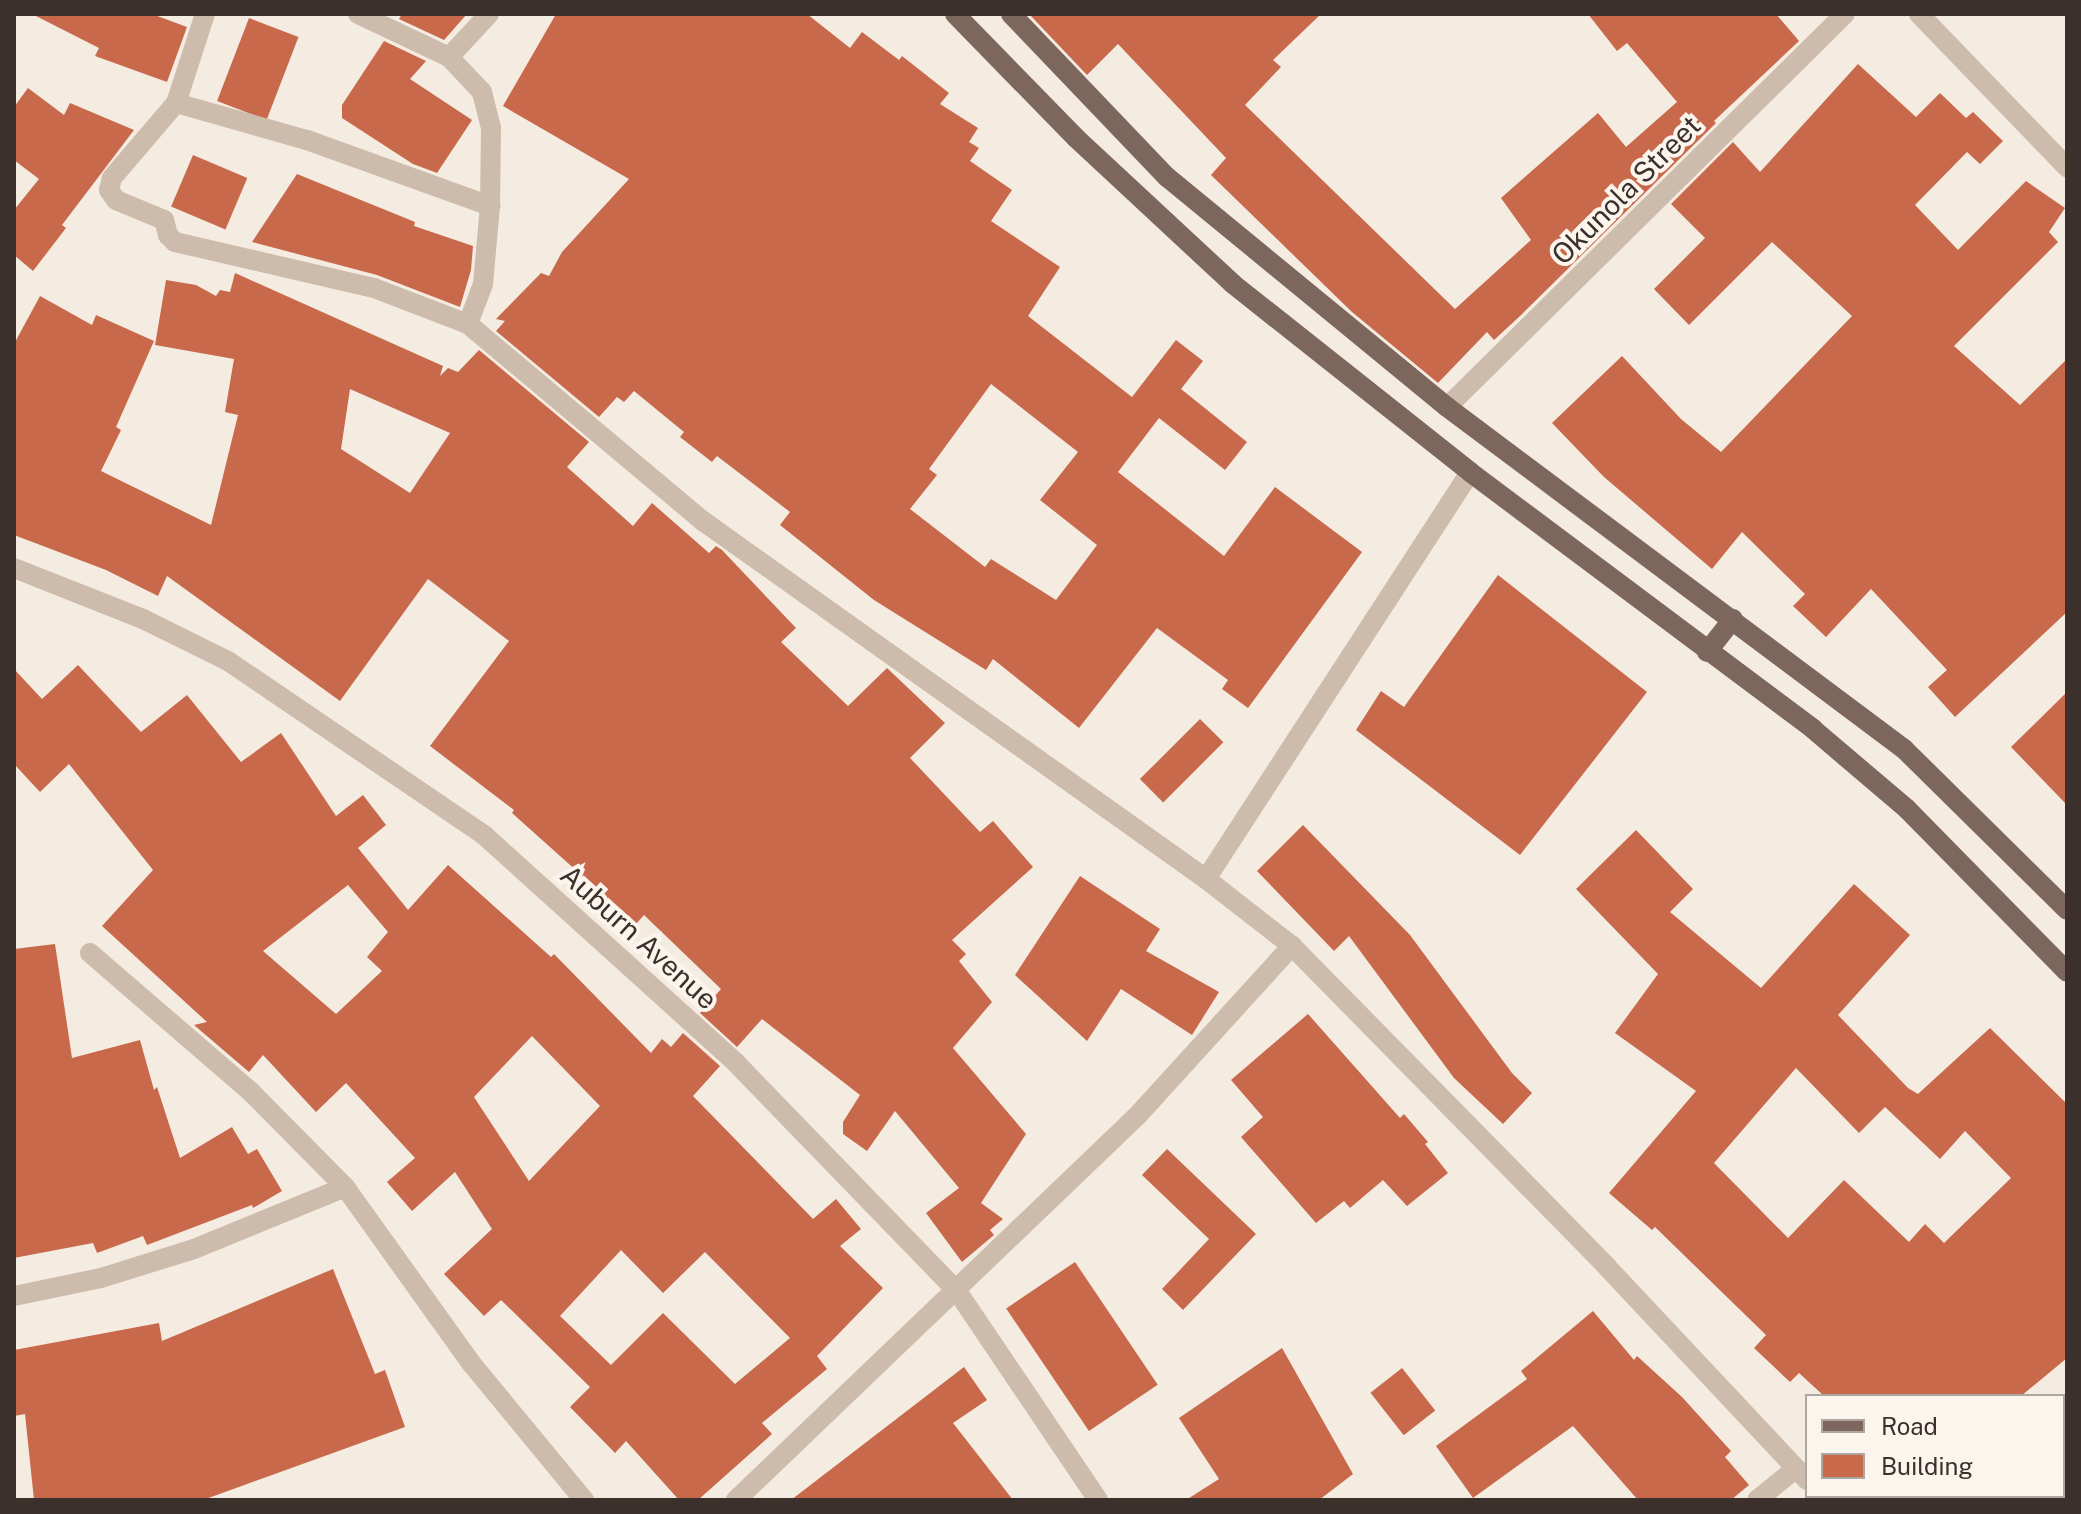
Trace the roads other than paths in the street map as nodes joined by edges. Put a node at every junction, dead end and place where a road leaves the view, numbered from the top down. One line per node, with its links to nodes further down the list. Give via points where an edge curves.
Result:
1 (205, 14): 9 (street)
2 (358, 14): 8 (street)
3 (489, 14): 8 (street)
4 (955, 14): 14 (main road, via 1076,138 1233,284)
5 (1011, 14): 13 (main road, via 1167,177)
6 (1845, 14): 13 (street, Okunola Street)
7 (1919, 14): 10 (street)
8 (449, 57): 11 (street, via 482,92 491,127)
9 (176, 103): 11 (street, via 307,140); 12 (street, via 112,178 109,190 116,200 164,220 175,242 374,288)
10 (2067, 167)
11 (490, 206): 12 (street, via 483,284)
12 (468, 324): 18 (street, via 703,521)
13 (1447, 407): 16 (main road)
14 (1470, 472): 17 (main road); 18 (street)
15 (14, 568): 24 (street, Auburn Avenue, via 143,619 228,661 484,835 737,1064)
16 (1733, 619): 17 (main road); 19 (main road, via 1904,749)
17 (1707, 652): 22 (main road, via 1813,729 1907,809)
18 (1206, 879): 20 (street)
19 (2067, 910)
20 (1292, 946): 24 (street, via 1138,1115); 26 (street, via 1607,1267)
21 (90, 953): 23 (street, via 251,1092)
22 (2067, 972)
23 (345, 1187): 25 (street, via 194,1249 101,1278); 27 (street, via 471,1363)
24 (957, 1291): 28 (street); 29 (street, Auburn Avenue)
25 (14, 1296)
26 (1801, 1475): 30 (street)
27 (584, 1500)
28 (736, 1500)
29 (1098, 1500)
30 (1757, 1500)

